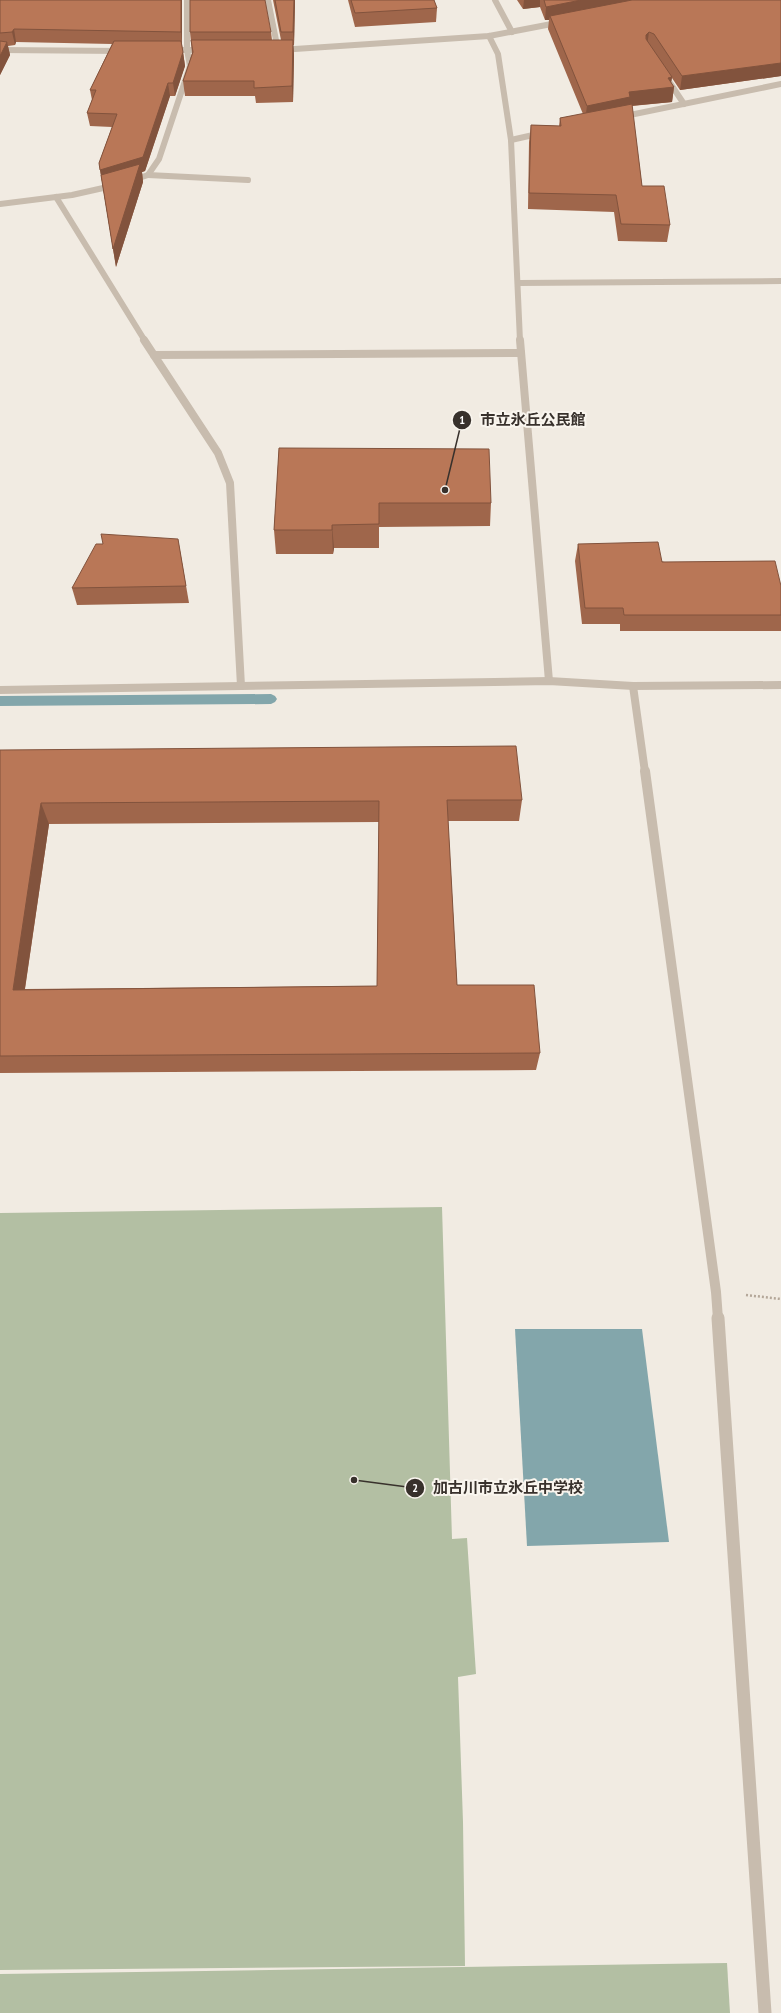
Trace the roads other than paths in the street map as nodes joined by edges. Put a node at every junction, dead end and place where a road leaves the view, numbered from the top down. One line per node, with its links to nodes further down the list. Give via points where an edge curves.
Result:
1 (186, 0): 10 (street)
2 (268, 0): 13 (street)
3 (495, 0): 5 (street)
4 (567, 21): 5 (street)
5 (512, 32): 6 (street)
6 (489, 36): 13 (street); 19 (street, via 498,54)
7 (0, 50): 8 (street)
8 (125, 50)
9 (164, 50): 10 (street)
10 (187, 50): 11 (street); 20 (street, via 190,66 159,159)
11 (210, 50)
12 (270, 50): 13 (street)
13 (278, 50)
14 (662, 71): 16 (street)
15 (781, 84): 16 (street)
16 (684, 104): 17 (street)
17 (616, 118)
18 (548, 132): 19 (street)
19 (511, 140): 25 (street)
20 (148, 175): 21 (street); 22 (street, via 121,184)
21 (248, 180)
22 (56, 197): 23 (street); 27 (street)
23 (0, 204)
24 (781, 281): 25 (street)
25 (518, 283): 26 (street)
26 (522, 353): 27 (street); 28 (street)
27 (154, 355): 30 (street, via 218,454 230,483)
28 (549, 682): 30 (street); 31 (street)
29 (781, 685): 31 (street)
30 (241, 686): 32 (street)
31 (633, 686): 33 (street, via 716,1292)
32 (0, 690)
33 (765, 2013)

